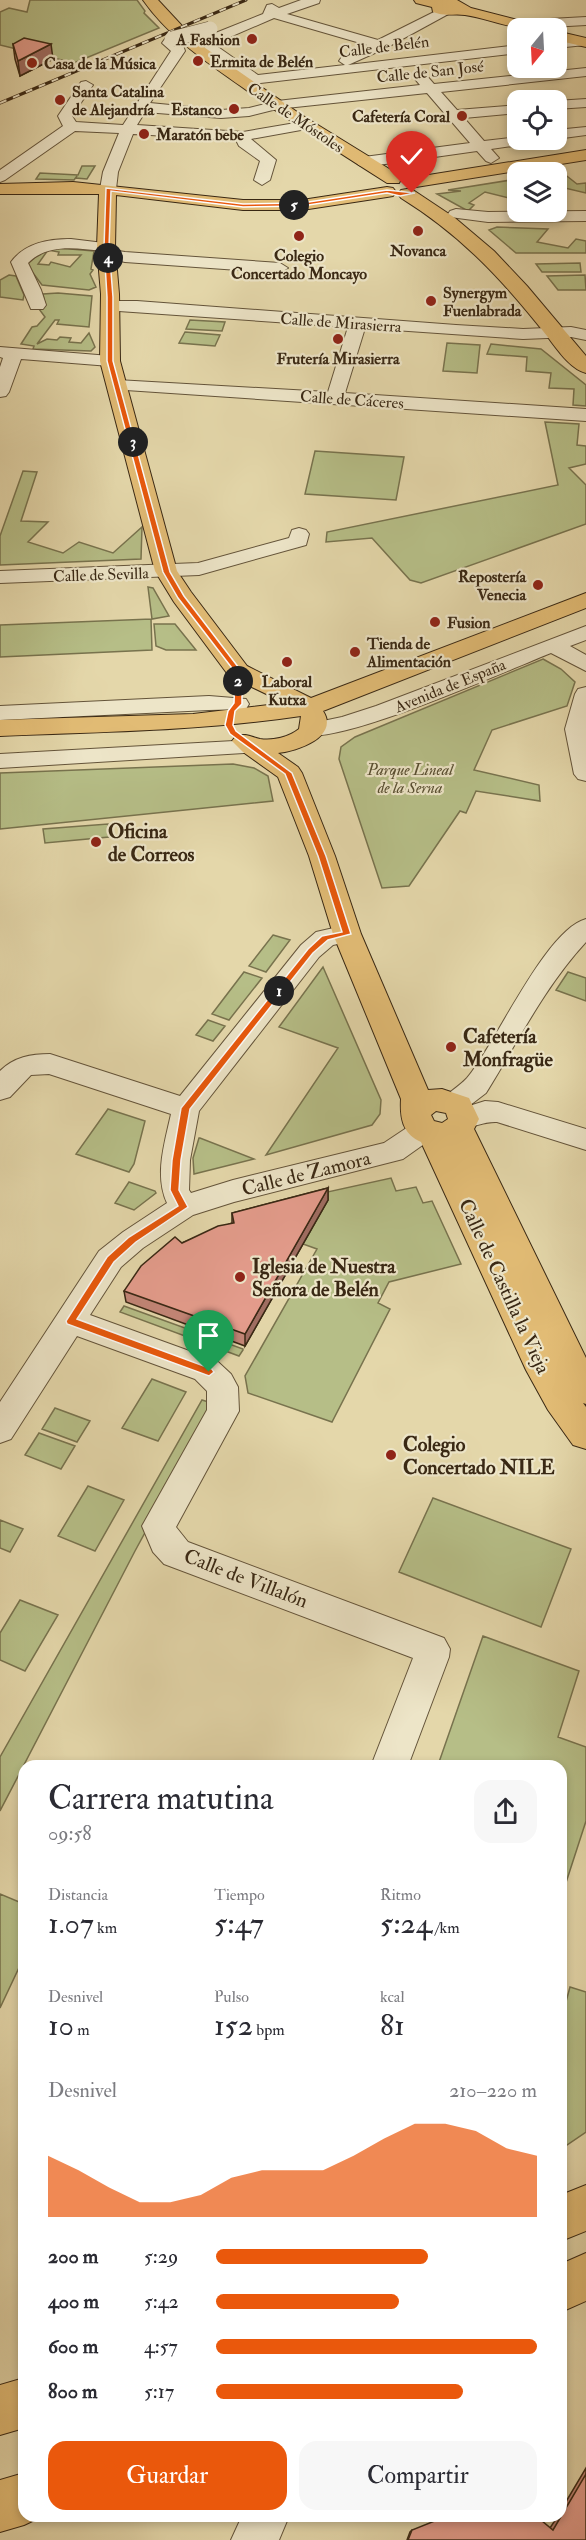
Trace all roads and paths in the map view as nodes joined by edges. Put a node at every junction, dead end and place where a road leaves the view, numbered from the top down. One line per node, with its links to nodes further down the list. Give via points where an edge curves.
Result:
1 (150, 0): 19 (main road, Calle de Móstoles, via 185,40)
2 (293, 0): 6 (street)
3 (314, 0): 6 (street)
4 (421, 0): 5 (main road)
5 (453, 6): 8 (main road); 13 (street)
6 (270, 13): 13 (street); 19 (street, via 210,43 212,49); 25 (street, bridge, via 172,39 169,43 178,48 173,60)
7 (586, 21): 9 (street)
8 (507, 22)
9 (567, 22)
10 (567, 38): 11 (main road)
11 (583, 42): 12 (street)
12 (567, 43)
13 (381, 45): 15 (street)
14 (507, 50): 16 (street, Calle de Belén)
15 (352, 59): 17 (street); 19 (street, via 324,69)
16 (407, 62): 17 (street, Calle de Belén); 21 (street)
17 (370, 66): 19 (street, Calle de Belén)
18 (586, 72): 21 (street, Calle de San José)
19 (245, 75): 24 (main road, Calle de Móstoles)
20 (86, 85): 29 (street, via 65,116)
21 (431, 88): 24 (street, Calle de San José); 27 (street)
22 (586, 102): 23 (street)
23 (567, 104)
24 (273, 106): 25 (street, Calle de San José, via 220,114); 28 (main road, Calle de Móstoles)
25 (142, 107): 30 (street)
26 (507, 110): 27 (street)
27 (455, 115): 35 (street)
28 (307, 125): 33 (street); 37 (main road, Calle de Móstoles)
29 (72, 126): 30 (street); 40 (street)
30 (129, 129): 33 (street); 45 (street, via 109,176)
31 (586, 130): 32 (street)
32 (567, 133)
33 (243, 136): 41 (street, via 244,143 268,160)
34 (507, 143): 35 (street)
35 (482, 146): 37 (street); 39 (street)
36 (586, 154): 39 (main road)
37 (364, 162): 42 (main road, Calle de Móstoles)
38 (586, 162): 43 (main road)
39 (498, 167): 43 (main road)
40 (0, 177)
41 (262, 180)
42 (390, 185): 43 (main road); 45 (main road, via 302,205 243,206)
43 (416, 188): 46 (main road); 55 (main road)
44 (0, 189): 45 (main road)
45 (108, 189): 50 (main road)
46 (456, 214): 47 (street); 49 (main road)
47 (586, 216)
48 (586, 221): 49 (street, via 492,222)
49 (474, 226): 55 (main road, via 523,275)
50 (107, 250): 51 (street, via 125,257); 52 (street, via 47,244 27,252 19,262); 53 (main road)
51 (280, 268)
52 (37, 305)
53 (110, 306): 54 (street, Calle de Mirasierra); 58 (main road)
54 (358, 323): 55 (street, Calle de Mirasierra); 62 (street)
55 (571, 334): 56 (main road); 59 (main road, via 571,354)
56 (586, 351)
57 (7, 353): 58 (street); 61 (street)
58 (110, 361): 60 (main road)
59 (586, 367)
60 (117, 385): 62 (street, Calle de Cáceres); 65 (main road)
61 (0, 392)
62 (335, 397): 63 (street, Calle de Cáceres)
63 (586, 415)
64 (299, 534): 65 (street, Calle de Sevilla, via 299,541 199,569)
65 (166, 572): 66 (street, Calle de Sevilla); 72 (main road)
66 (0, 577)
67 (586, 600): 73 (main road, Avenida de España)
68 (586, 618): 77 (main road, Avenida de España)
69 (586, 632): 70 (street, Avenida de España)
70 (553, 645): 71 (street); 77 (street, Avenida de España, via 347,723)
71 (586, 664)
72 (239, 672): 75 (main road); 78 (main road)
73 (358, 688): 75 (main road, Avenida de España, via 326,696); 77 (main road, Avenida de España)
74 (586, 693): 82 (street, via 576,729)
75 (287, 696): 77 (main road, Avenida de España); 78 (main road, Avenida de España, via 255,696)
76 (0, 713): 78 (street, Avenida de España)
77 (311, 723): 78 (main road, Avenida de España); 78 (main road, Avenida de España, via 285,745); 87 (main road, Calle de Castilla la Vieja, via 311,771 364,931)
78 (239, 727): 79 (main road, Avenida de España); 80 (main road, Avenida de España); 81 (street, Avenida de España); 84 (main road, Calle de Castilla la Vieja, via 289,773 322,856)
79 (0, 728)
80 (0, 745)
81 (0, 761)
82 (586, 774)
83 (586, 927): 87 (street, Calle de Zamora, via 555,960 476,1086)
84 (346, 934): 86 (street, via 325,938 310,951); 87 (main road, Calle de Castilla la Vieja, via 416,1099)
85 (0, 1090): 86 (street, via 22,1067 50,1064)
86 (186, 1108): 89 (street, via 175,1190)
87 (442, 1118): 88 (street, via 498,1112); 89 (street, Calle de Zamora, via 393,1152); 91 (main road, Calle de Castilla la Vieja); 93 (main road, Calle de Castilla la Vieja, via 538,1360 560,1400)
88 (586, 1140)
89 (183, 1207): 90 (street, Calle de Zamora, via 110,1259)
90 (70, 1321): 92 (street, Calle de Zamora); 94 (street, Calle de Villalón, via 206,1370 222,1383 223,1411 159,1526 176,1553 432,1649)
91 (586, 1388)
92 (0, 1429)
93 (586, 1434)
94 (391, 1760)
95 (586, 2208): 96 (main road)
96 (567, 2216)
97 (586, 2277): 98 (main road)
98 (567, 2285)
99 (18, 2405): 100 (main road)
100 (0, 2410)
101 (18, 2501): 102 (main road)
102 (0, 2506)
103 (263, 2522): 104 (street)
104 (255, 2540)

